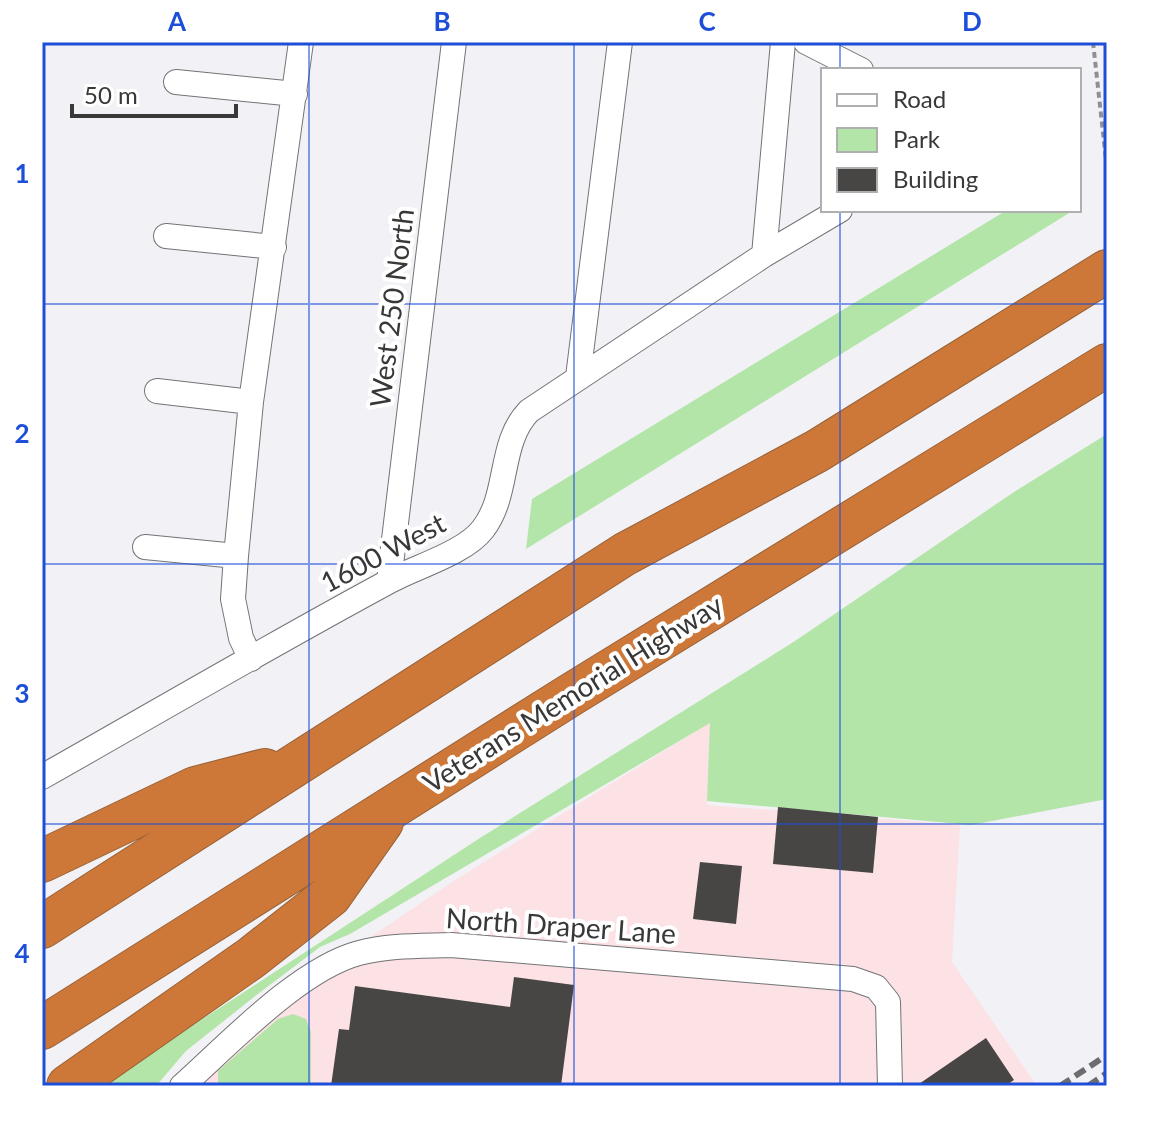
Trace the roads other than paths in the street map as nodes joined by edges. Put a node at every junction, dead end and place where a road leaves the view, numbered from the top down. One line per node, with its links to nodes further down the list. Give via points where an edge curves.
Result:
1 (301, 42): 8 (street)
2 (454, 42): 20 (street, West 250 North)
3 (620, 42): 15 (street)
4 (783, 42): 12 (street)
5 (806, 42): 6 (street)
6 (857, 68)
7 (176, 82): 8 (street)
8 (295, 94): 11 (street)
9 (837, 212): 12 (street, 1600 West)
10 (166, 236): 11 (street)
11 (274, 247): 17 (street)
12 (764, 255): 15 (street, 1600 West)
13 (1103, 273): 22 (highway, via 817,451 625,554)
14 (1107, 365): 24 (highway, Veterans Memorial Highway)
15 (578, 377): 20 (street, 1600 West, via 519,421 483,529 466,544)
16 (157, 391): 17 (street)
17 (251, 402): 19 (street)
18 (145, 547): 19 (street)
19 (236, 556): 21 (street, via 233,599)
20 (389, 581): 21 (street, 1600 West)
21 (251, 659): 23 (street, 1600 West)
22 (301, 761): 25 (highway, via 195,788); 26 (highway)
23 (42, 777)
24 (394, 805): 27 (highway, Veterans Memorial Highway); 28 (highway, via 330,896)
25 (42, 861)
26 (42, 927)
27 (42, 1028)
28 (68, 1086)
29 (182, 1086): 30 (street, North Draper Lane, via 314,975 355,954 390,946 451,945 864,983 876,987 888,1002)
30 (890, 1086)

